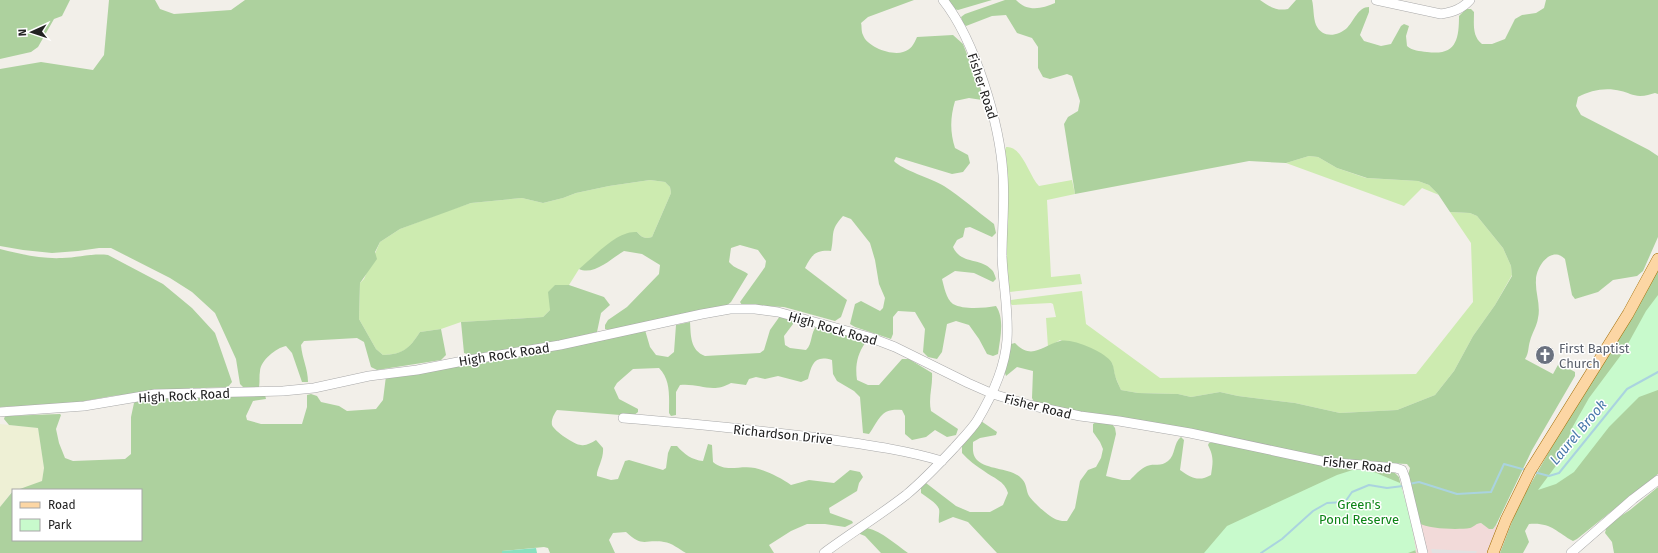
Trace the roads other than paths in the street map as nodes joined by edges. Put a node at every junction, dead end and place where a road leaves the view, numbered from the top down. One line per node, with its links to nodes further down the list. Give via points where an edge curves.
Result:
1 (943, 0): 5 (street, Fisher Road, via 974,55 1001,149 1004,197 1002,255 1007,339 1004,362)
2 (1376, 0): 3 (street, via 1441,14 1460,9)
3 (1470, 0)
4 (1658, 259): 12 (main road, via 1621,326 1530,471)
5 (993, 394): 6 (street, High Rock Road, via 895,346 869,337 778,312 738,309 696,315 560,345 369,376 314,388 163,393 84,406); 8 (street, via 976,423); 11 (street, Fisher Road, via 1051,411 1190,434 1326,462 1402,470)
6 (0, 412)
7 (623, 418): 8 (street, Richardson Drive, via 853,442)
8 (942, 462): 10 (street, via 908,494)
9 (1658, 480): 13 (street)
10 (824, 553)
11 (1423, 553)
12 (1493, 553)
13 (1571, 553)

